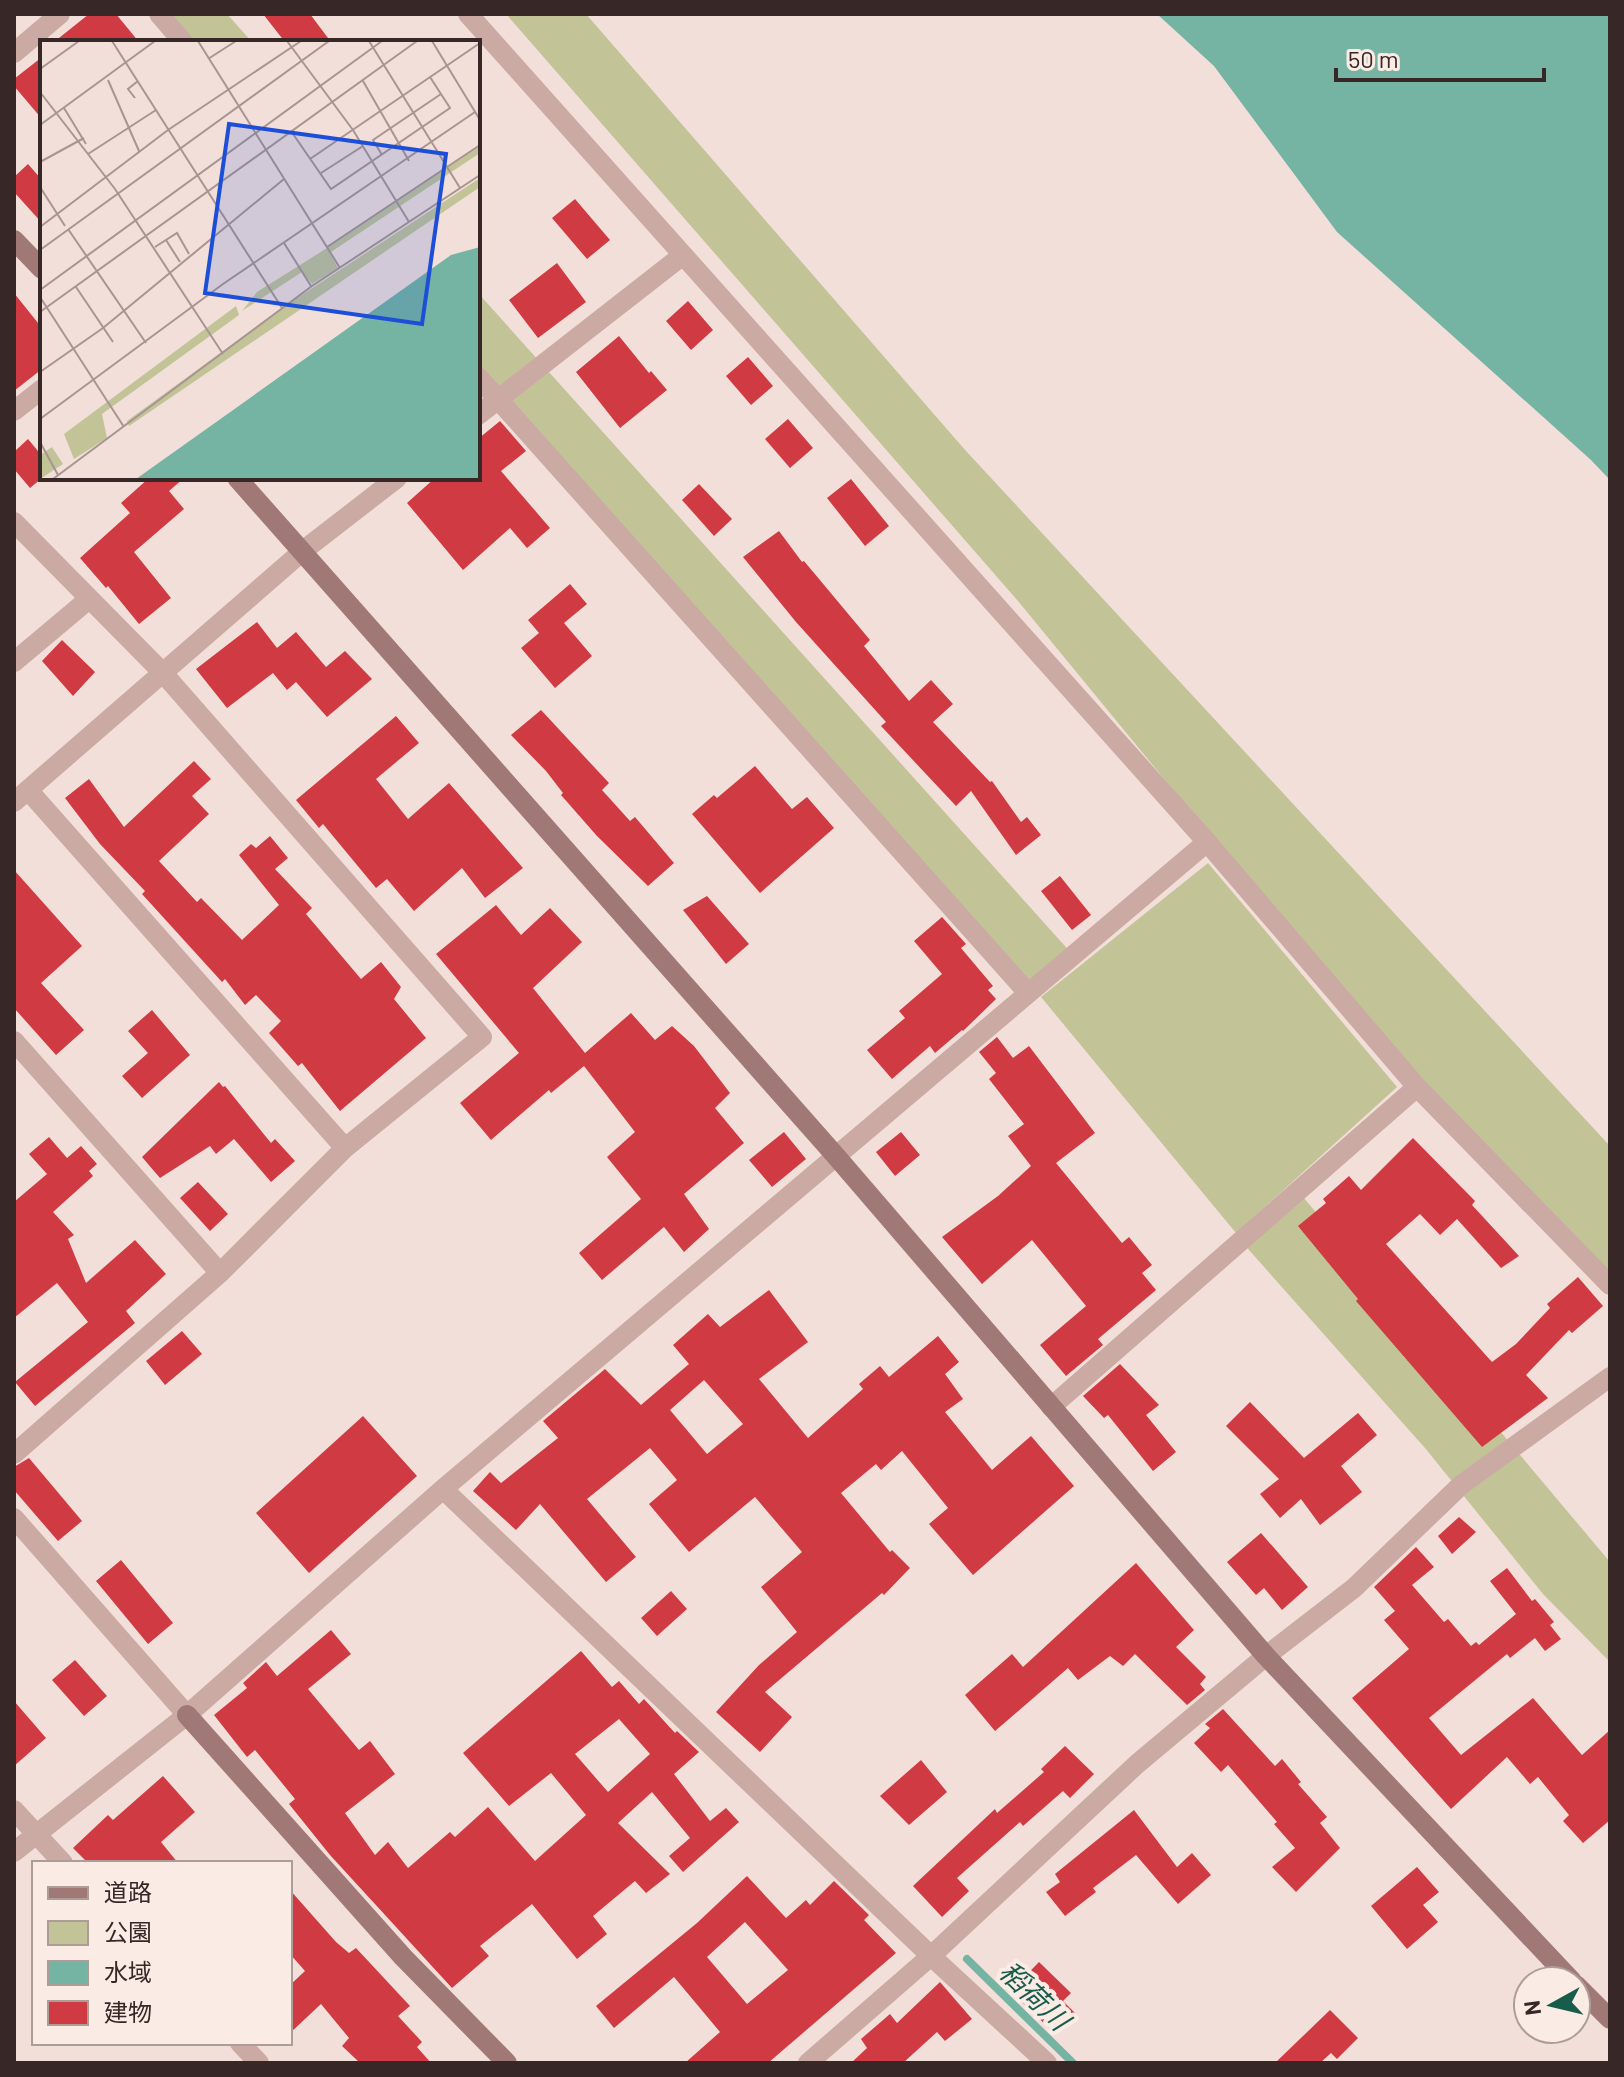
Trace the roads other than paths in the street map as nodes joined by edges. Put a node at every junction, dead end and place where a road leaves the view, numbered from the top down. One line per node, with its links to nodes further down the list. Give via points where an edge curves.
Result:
1 (60, 14): 5 (street)
2 (159, 14): 4 (street)
3 (468, 14): 7 (street)
4 (181, 40)
5 (14, 53)
6 (14, 240): 8 (street)
7 (683, 255): 11 (street); 22 (street)
8 (40, 267)
9 (480, 379): 11 (street)
10 (40, 391): 12 (street)
11 (498, 399): 13 (street); 23 (street)
12 (14, 411)
13 (480, 413)
14 (239, 480): 17 (street)
15 (394, 480): 17 (street)
16 (14, 522): 18 (street)
17 (304, 550): 20 (street); 27 (street)
18 (89, 599): 19 (street); 20 (street)
19 (14, 662)
20 (163, 673): 21 (street); 26 (street, via 482,1037)
21 (21, 796): 26 (street)
22 (1207, 842): 23 (street); 25 (street)
23 (1028, 993): 27 (street)
24 (14, 1041): 28 (street)
25 (1417, 1087): 29 (street); 31 (street)
26 (345, 1148): 28 (street)
27 (835, 1155): 31 (street); 33 (street)
28 (220, 1273): 32 (street)
29 (1610, 1285)
30 (1610, 1377): 35 (street, via 1461,1485 1354,1588)
31 (1051, 1407): 35 (street)
32 (14, 1454)
33 (443, 1489): 36 (street); 41 (street)
34 (14, 1518): 36 (street)
35 (1266, 1656): 41 (street, via 1137,1764); 42 (street)
36 (187, 1715): 38 (street); 47 (street, via 403,1957)
37 (14, 1810): 38 (street)
38 (35, 1834): 39 (street); 40 (street)
39 (14, 1852)
40 (61, 1861)
41 (931, 1956): 48 (street); 49 (street)
42 (1557, 1965)
43 (1592, 2001): 44 (street)
44 (1610, 2019)
45 (242, 2045): 46 (street)
46 (259, 2063)
47 (507, 2063)
48 (808, 2063)
49 (1047, 2063)

